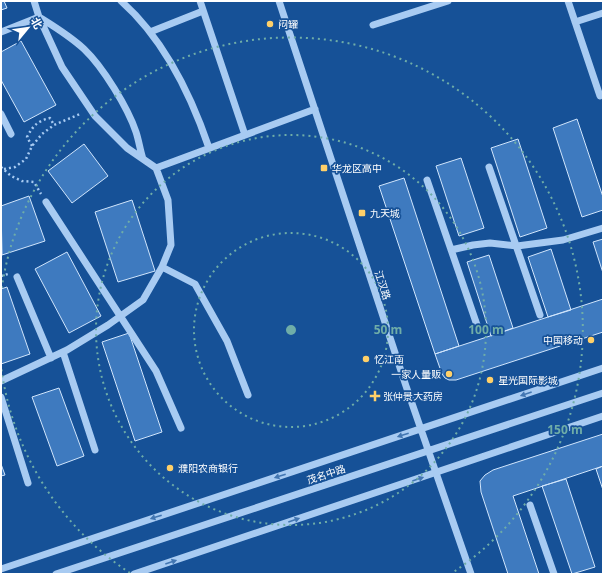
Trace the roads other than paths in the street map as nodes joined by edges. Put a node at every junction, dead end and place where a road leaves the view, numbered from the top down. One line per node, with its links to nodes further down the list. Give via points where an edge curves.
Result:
1 (34, 1): 9 (street)
2 (121, 1): 13 (street)
3 (200, 1): 7 (street)
4 (279, 1): 15 (street, 江汉路)
5 (448, 1): 11 (street)
6 (568, 1): 10 (street)
7 (203, 11): 13 (street); 18 (street)
8 (603, 13): 10 (street)
9 (39, 17): 12 (street); 20 (street, via 62,67 95,116 127,148); 20 (street, via 62,31 85,50 104,73 136,132)
10 (576, 22): 14 (street)
11 (373, 25)
12 (1, 32)
13 (150, 32): 19 (street, via 183,85 198,116)
14 (600, 96)
15 (315, 109): 18 (street); 42 (street, 江汉路)
16 (1, 114): 17 (street)
17 (11, 134)
18 (245, 135): 19 (street)
19 (209, 148): 22 (street)
20 (142, 159): 22 (street)
21 (489, 167): 26 (street)
22 (156, 168): 28 (street, via 168,200 171,245)
23 (427, 180): 27 (street)
24 (46, 202): 31 (street)
25 (603, 228): 26 (street, via 563,240)
26 (517, 246): 27 (street, via 473,244); 30 (street)
27 (451, 250): 32 (street)
28 (162, 267): 31 (street, via 143,300); 38 (street, via 195,284 227,341)
29 (17, 277): 34 (street)
30 (540, 315)
31 (121, 316): 33 (street); 41 (street, via 156,371)
32 (477, 325)
33 (64, 352): 34 (street); 43 (street)
34 (51, 358): 36 (street)
35 (603, 368): 42 (street, one-way to 42)
36 (1, 381)
37 (603, 393): 44 (street, 茂名中路)
38 (248, 395)
39 (1, 397): 46 (street)
40 (603, 416): 45 (street)
41 (181, 428)
42 (421, 429): 44 (street, 江汉路); 48 (street, one-way to 48)
43 (95, 450)
44 (429, 450): 45 (street, 江汉路); 49 (street, 茂名中路)
45 (436, 472): 50 (street, one-way to 45); 51 (street, 江汉路)
46 (28, 483)
47 (530, 505): 52 (street)
48 (1, 569)
49 (56, 574)
50 (134, 574)
51 (470, 574)
52 (554, 574)

